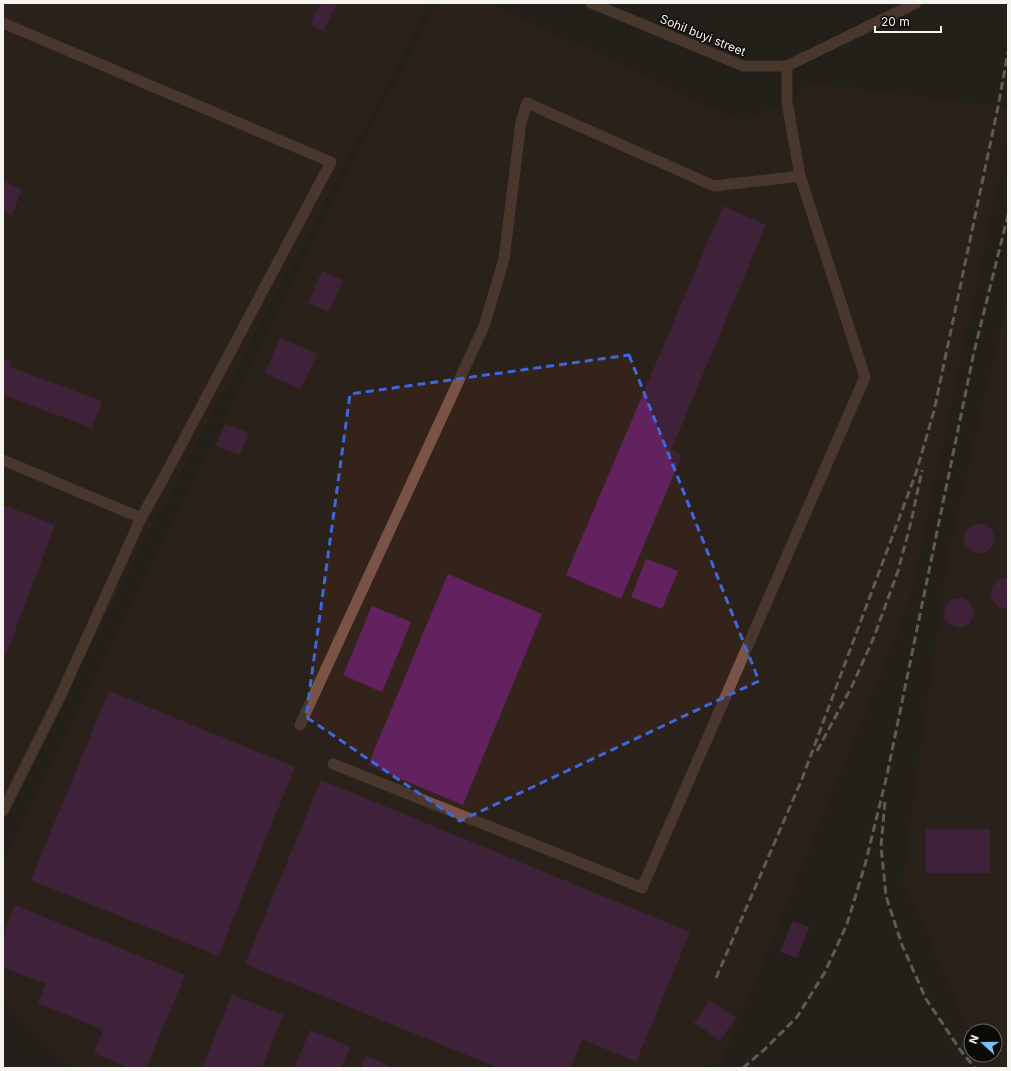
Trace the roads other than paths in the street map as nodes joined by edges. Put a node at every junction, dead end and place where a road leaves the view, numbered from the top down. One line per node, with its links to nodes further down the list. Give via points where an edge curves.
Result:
1 (591, 3): 4 (street, Sohil buyi street, via 743,66)
2 (916, 3): 4 (street, Sohil buyi street)
3 (3, 23): 7 (street, via 331,162)
4 (787, 66): 5 (street, via 787,102)
5 (800, 176): 8 (street, via 714,186 527,103 521,122 504,259 484,326); 9 (street, via 865,377 642,888)
6 (3, 460): 7 (street)
7 (141, 518): 10 (street, via 60,697)
8 (300, 725)
9 (333, 764)
10 (3, 811)

